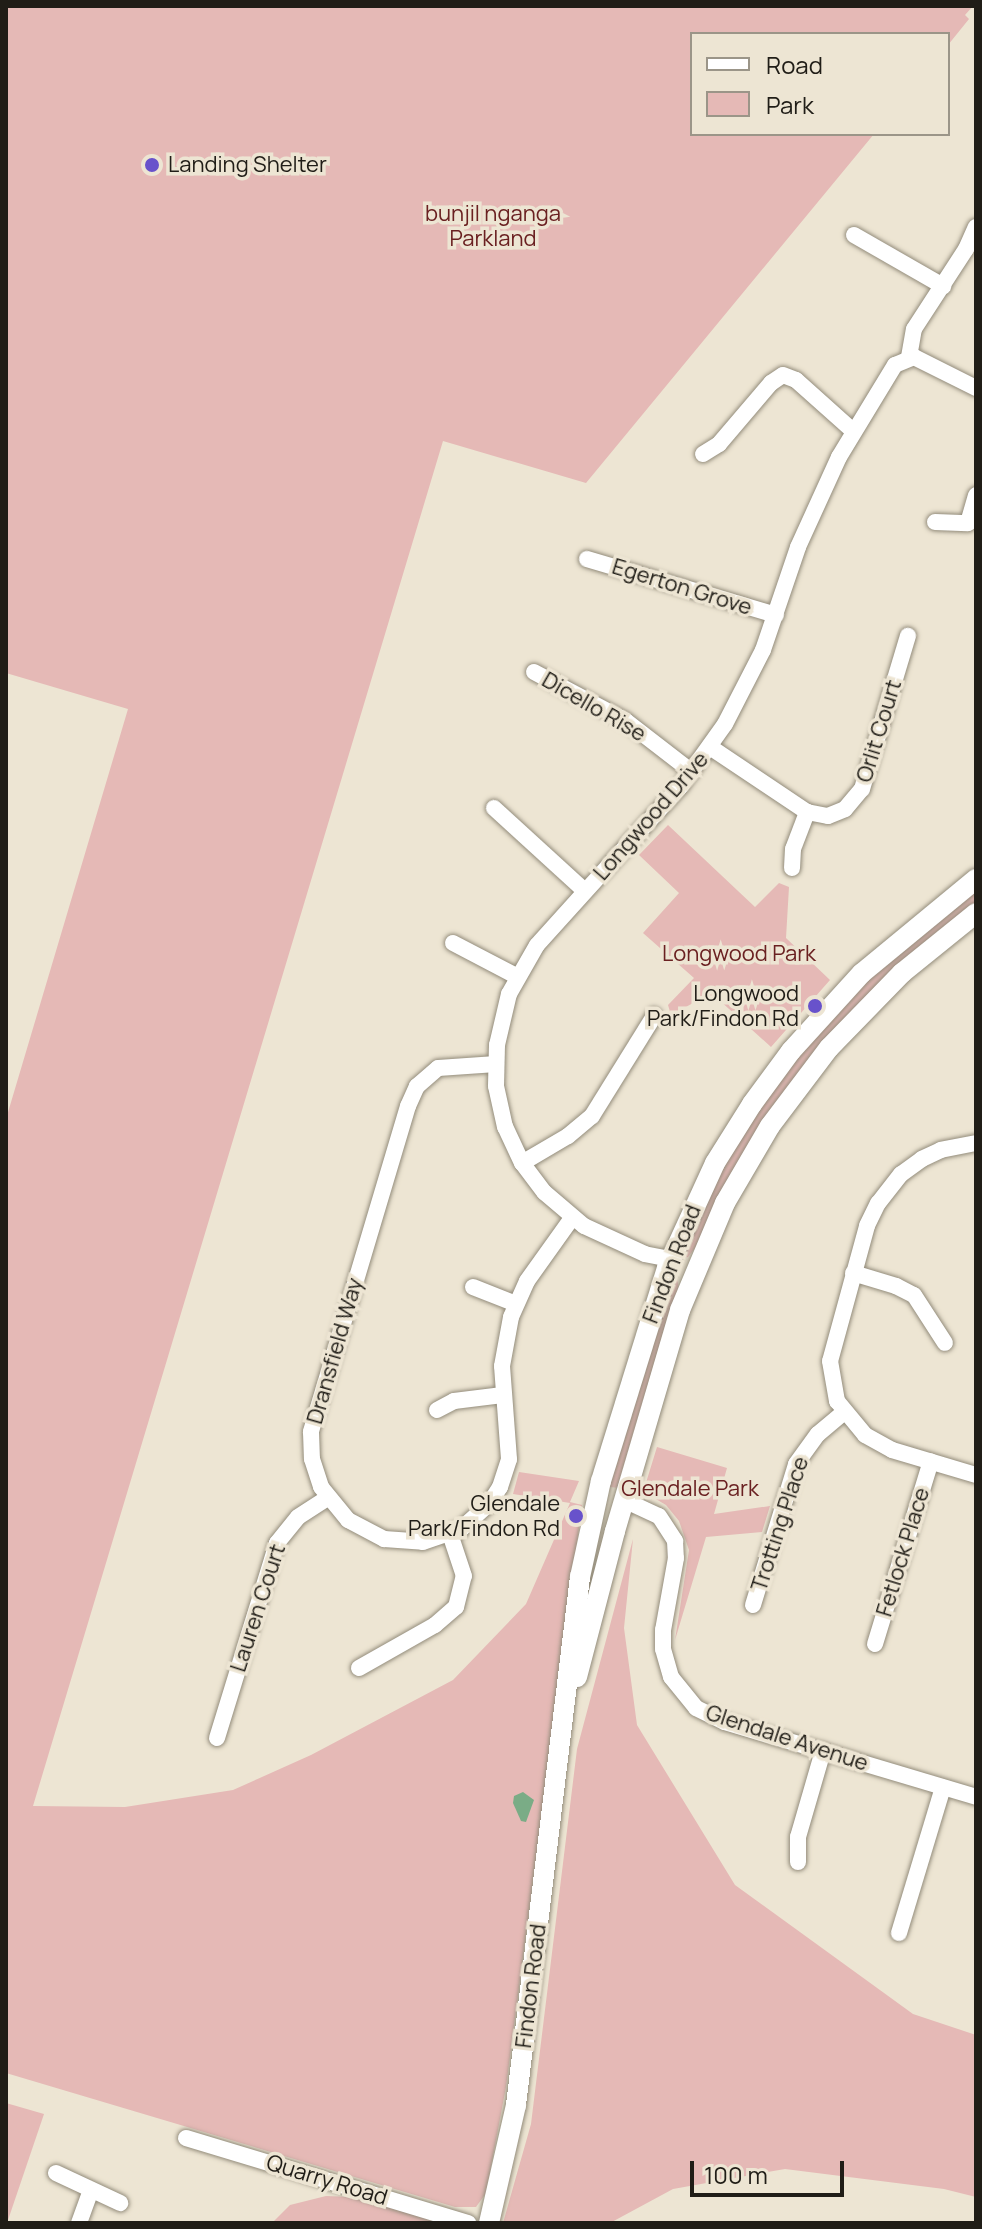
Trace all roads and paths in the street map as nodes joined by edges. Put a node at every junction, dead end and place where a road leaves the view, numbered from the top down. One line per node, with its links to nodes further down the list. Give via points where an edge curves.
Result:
1 (976, 227): 3 (street)
2 (855, 234): 3 (street)
3 (943, 286): 4 (street, via 914,329)
4 (909, 357): 5 (street); 6 (street, Longwood Drive, via 895,365)
5 (976, 388)
6 (853, 431): 7 (street, via 796,380 783,375 719,444); 12 (street, Longwood Drive, via 798,547)
7 (703, 454)
8 (976, 495): 10 (street)
9 (935, 522): 10 (street)
10 (972, 528)
11 (587, 559): 12 (street, Egerton Grove)
12 (776, 615): 15 (street, Longwood Drive, via 750,679)
13 (908, 636): 18 (street, Orlit Court, via 862,789 836,814)
14 (534, 672): 16 (street, Dicello Rise, via 626,721)
15 (710, 747): 16 (street, Longwood Drive); 18 (street)
16 (692, 772): 21 (street, Longwood Drive)
17 (494, 808): 21 (street)
18 (807, 812): 19 (street)
19 (792, 868)
20 (976, 879): 30 (main road, Findon Road, via 862,973 791,1051 715,1163)
21 (585, 891): 24 (street, Longwood Drive)
22 (976, 913): 31 (main road, Findon Road, via 880,993 805,1077 737,1180)
23 (453, 943): 24 (street)
24 (516, 976): 26 (street, Longwood Drive, via 503,1010)
25 (654, 1016): 28 (street, via 592,1116)
26 (496, 1064): 28 (street, Longwood Drive, via 499,1104); 42 (street, Dransfield Way, via 438,1068 413,1093 314,1419 312,1459)
27 (976, 1143): 32 (street, via 932,1153 894,1181 871,1216)
28 (522, 1163): 29 (street, Longwood Drive)
29 (572, 1218): 30 (street, Longwood Drive); 34 (street, Dransfield Way)
30 (668, 1264): 31 (main road); 41 (main road, Findon Road)
31 (693, 1273): 43 (main road, Findon Road)
32 (853, 1273): 35 (street, via 914,1295); 38 (street, via 830,1361 833,1390)
33 (473, 1287): 34 (street)
34 (516, 1304): 36 (street, Dransfield Way, via 504,1349)
35 (945, 1343)
36 (503, 1395): 37 (street, via 454,1401); 44 (street, Dransfield Way, via 510,1449 504,1477 481,1513)
37 (437, 1410)
38 (844, 1412): 39 (street, via 873,1441); 45 (street, Trotting Place, via 809,1443 796,1464)
39 (931, 1461): 40 (street); 46 (street, Fetlock Place)
40 (976, 1475)
41 (597, 1493): 43 (main road, via 615,1503); 49 (main road, Findon Road, via 571,1639)
42 (327, 1498): 44 (street, Dransfield Way, via 348,1520 384,1539 423,1542); 48 (street, Lauren Court, via 298,1517 277,1543)
43 (624, 1500): 49 (main road, Findon Road); 50 (street, Glendale Avenue, via 659,1516 675,1541 662,1638 667,1668 683,1695 714,1718)
44 (450, 1534): 47 (street, via 464,1576 456,1607 435,1625)
45 (753, 1605)
46 (875, 1644)
47 (359, 1668)
48 (217, 1738)
49 (560, 1747): 61 (main road, Findon Road, via 516,2105)
50 (823, 1751): 51 (street, Glendale Avenue); 53 (street, via 798,1837)
51 (943, 1787): 52 (street, Glendale Avenue); 54 (street)
52 (976, 1797)
53 (798, 1862)
54 (899, 1933)
55 (186, 2138): 60 (street, Quarry Road)
56 (56, 2173): 57 (street)
57 (91, 2190): 58 (street); 59 (street)
58 (120, 2203)
59 (79, 2223)
60 (468, 2223)
61 (489, 2223)

